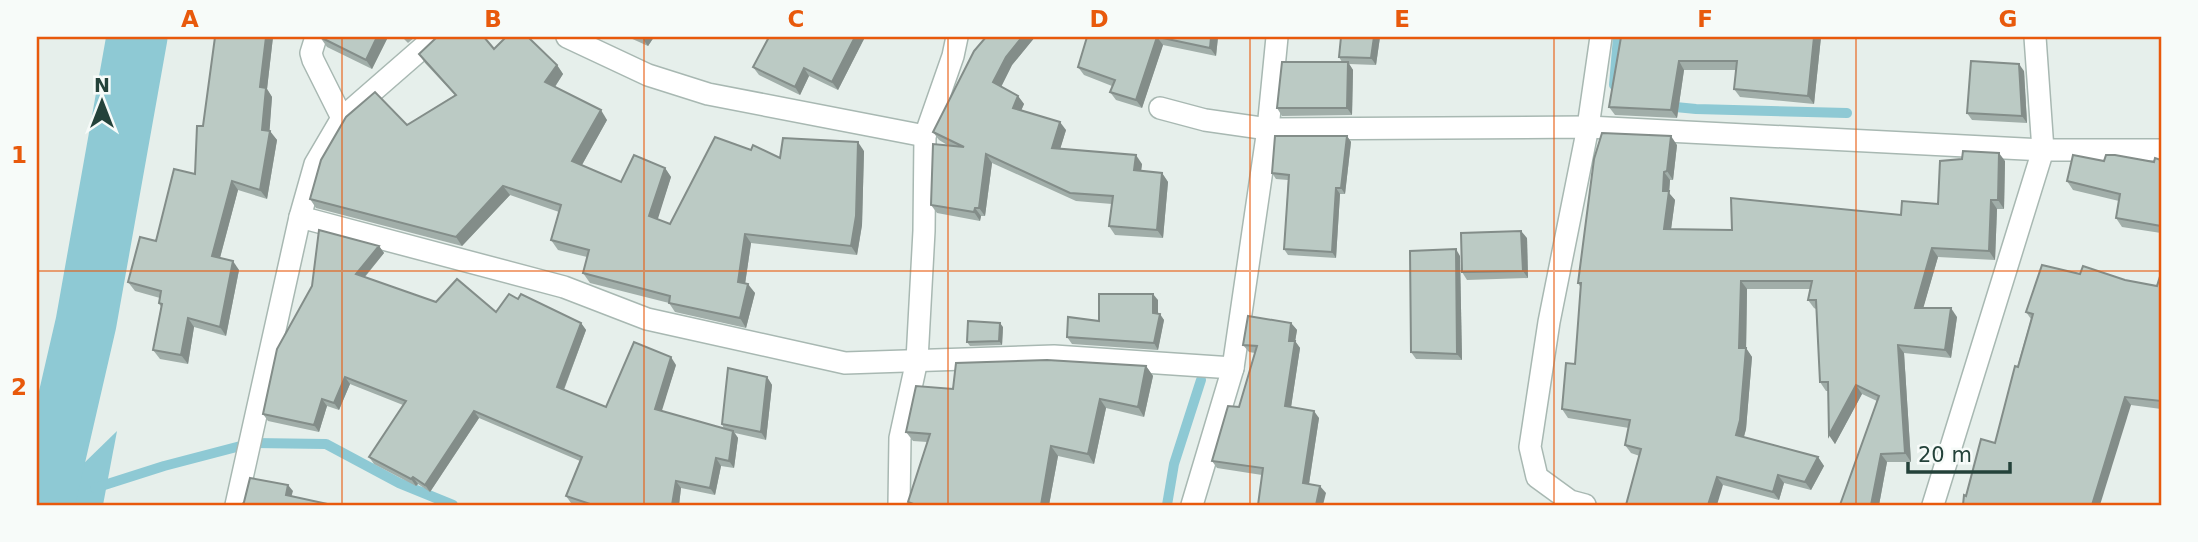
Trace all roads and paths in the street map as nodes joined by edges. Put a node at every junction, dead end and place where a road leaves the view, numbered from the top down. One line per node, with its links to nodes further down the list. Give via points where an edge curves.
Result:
1 (316, 37): 9 (street, via 313,60)
2 (435, 37): 9 (street)
3 (567, 37): 12 (street, via 648,75 708,93)
4 (957, 37): 12 (street)
5 (1277, 37): 11 (street)
6 (1601, 37): 10 (street)
7 (2035, 37): 13 (street)
8 (1160, 108): 11 (street)
9 (341, 118): 15 (street, via 315,164)
10 (1588, 127): 11 (street); 13 (street); 18 (street, via 1549,322 1530,447 1537,477)
11 (1268, 129): 17 (street)
12 (925, 136): 16 (street)
13 (2043, 149): 14 (street); 22 (street)
14 (2161, 150)
15 (300, 217): 16 (street, via 564,287 647,318 845,363); 19 (street)
16 (917, 360): 17 (street, via 1054,356); 20 (street, via 900,438)
17 (1233, 368): 21 (street)
18 (1575, 504)
19 (236, 505)
20 (899, 505)
21 (1192, 505)
22 (1933, 505)

